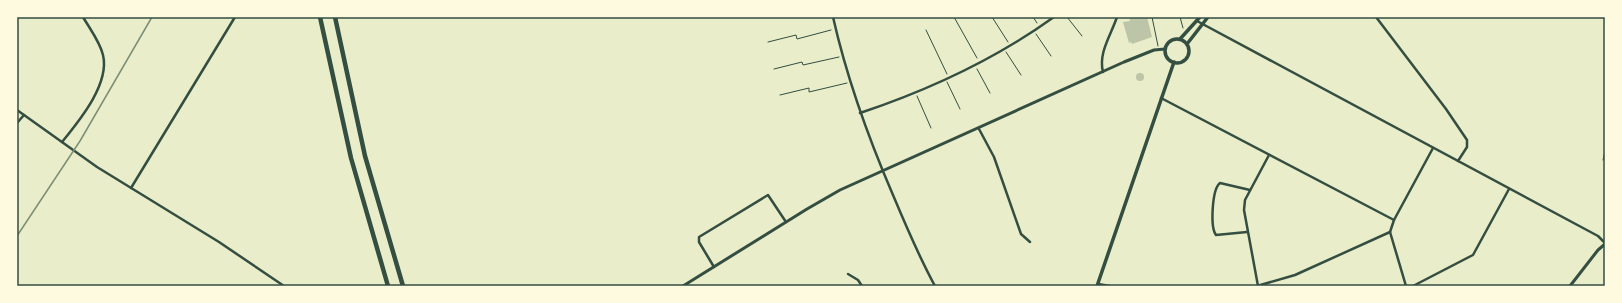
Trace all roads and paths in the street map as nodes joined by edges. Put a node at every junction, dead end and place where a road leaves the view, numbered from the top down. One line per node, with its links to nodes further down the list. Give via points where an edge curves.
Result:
1 (83, 17): 51 (street, via 103,56 104,72 101,85)
2 (235, 17): 58 (street)
3 (320, 17): 71 (highway, via 350,158)
4 (335, 17): 72 (highway, via 365,156)
5 (834, 17): 19 (street)
6 (954, 17): 33 (path)
7 (992, 17): 26 (path)
8 (1033, 17): 18 (path)
9 (1054, 17): 18 (street)
10 (1067, 17): 22 (path)
11 (1117, 17): 36 (street, via 1102,55)
12 (1152, 17): 27 (path)
13 (1200, 17): 16 (main road)
14 (1208, 17): 17 (main road)
15 (1376, 17): 56 (street, via 1467,140 1467,147)
16 (1197, 21): 17 (street); 23 (main road)
17 (1203, 24): 25 (main road); 52 (street)
18 (1040, 27): 21 (street)
19 (836, 29): 24 (path); 30 (street)
20 (926, 30): 38 (path)
21 (1034, 31): 26 (street); 31 (path)
22 (1082, 36)
23 (1180, 39): 25 (main road); 28 (main road, via 1170,41)
24 (768, 42)
25 (1187, 44): 32 (main road, via 1189,51 1186,59)
26 (1010, 46): 29 (street)
27 (1158, 49): 28 (street); 36 (street)
28 (1165, 49): 32 (main road, via 1167,57)
29 (1005, 50): 33 (street); 37 (path)
30 (842, 56): 35 (path); 39 (street)
31 (1051, 56)
32 (1174, 62): 43 (main road)
33 (980, 63): 34 (street)
34 (976, 66): 38 (street); 40 (path)
35 (774, 69)
36 (1103, 72): 50 (street)
37 (1021, 75)
38 (948, 79): 41 (street); 44 (path)
39 (850, 82): 42 (path, via 809,92 809,88); 46 (street)
40 (990, 93)
41 (916, 94): 46 (street); 49 (path)
42 (780, 95)
43 (1161, 98): 54 (street); 69 (main road)
44 (960, 109)
45 (17, 110): 47 (street)
46 (860, 113): 57 (street)
47 (24, 115): 48 (street); 51 (street)
48 (17, 123)
49 (931, 128)
50 (979, 129): 57 (street); 65 (street, via 994,157 1021,234)
51 (62, 142): 58 (street)
52 (1433, 148): 56 (street); 61 (street)
53 (1605, 152): 55 (path)
54 (1270, 155): 60 (street); 61 (street)
55 (1603, 160)
56 (1458, 161): 59 (street)
57 (883, 171): 62 (street, via 835,193); 75 (street, via 907,229)
58 (131, 188): 70 (street)
59 (1509, 189): 66 (street, via 1598,236); 79 (street, via 1472,255)
60 (1250, 190): 63 (street, via 1244,200); 63 (street, via 1220,183 1214,194 1213,229 1216,235)
61 (1394, 220): 64 (street)
62 (786, 222): 67 (street); 67 (street, via 768,195 706,233 699,240)
63 (1247, 232): 77 (street)
64 (1390, 232): 77 (street, via 1295,275); 78 (street)
65 (1030, 242)
66 (1605, 244): 80 (street)
67 (714, 267): 73 (street)
68 (848, 274): 74 (street)
69 (1097, 285): 76 (street)
70 (284, 286)
71 (388, 286)
72 (403, 286)
73 (684, 286)
74 (862, 286)
75 (936, 286)
76 (1110, 286)
77 (1257, 286)
78 (1406, 286)
79 (1413, 286)
80 (1570, 286)

